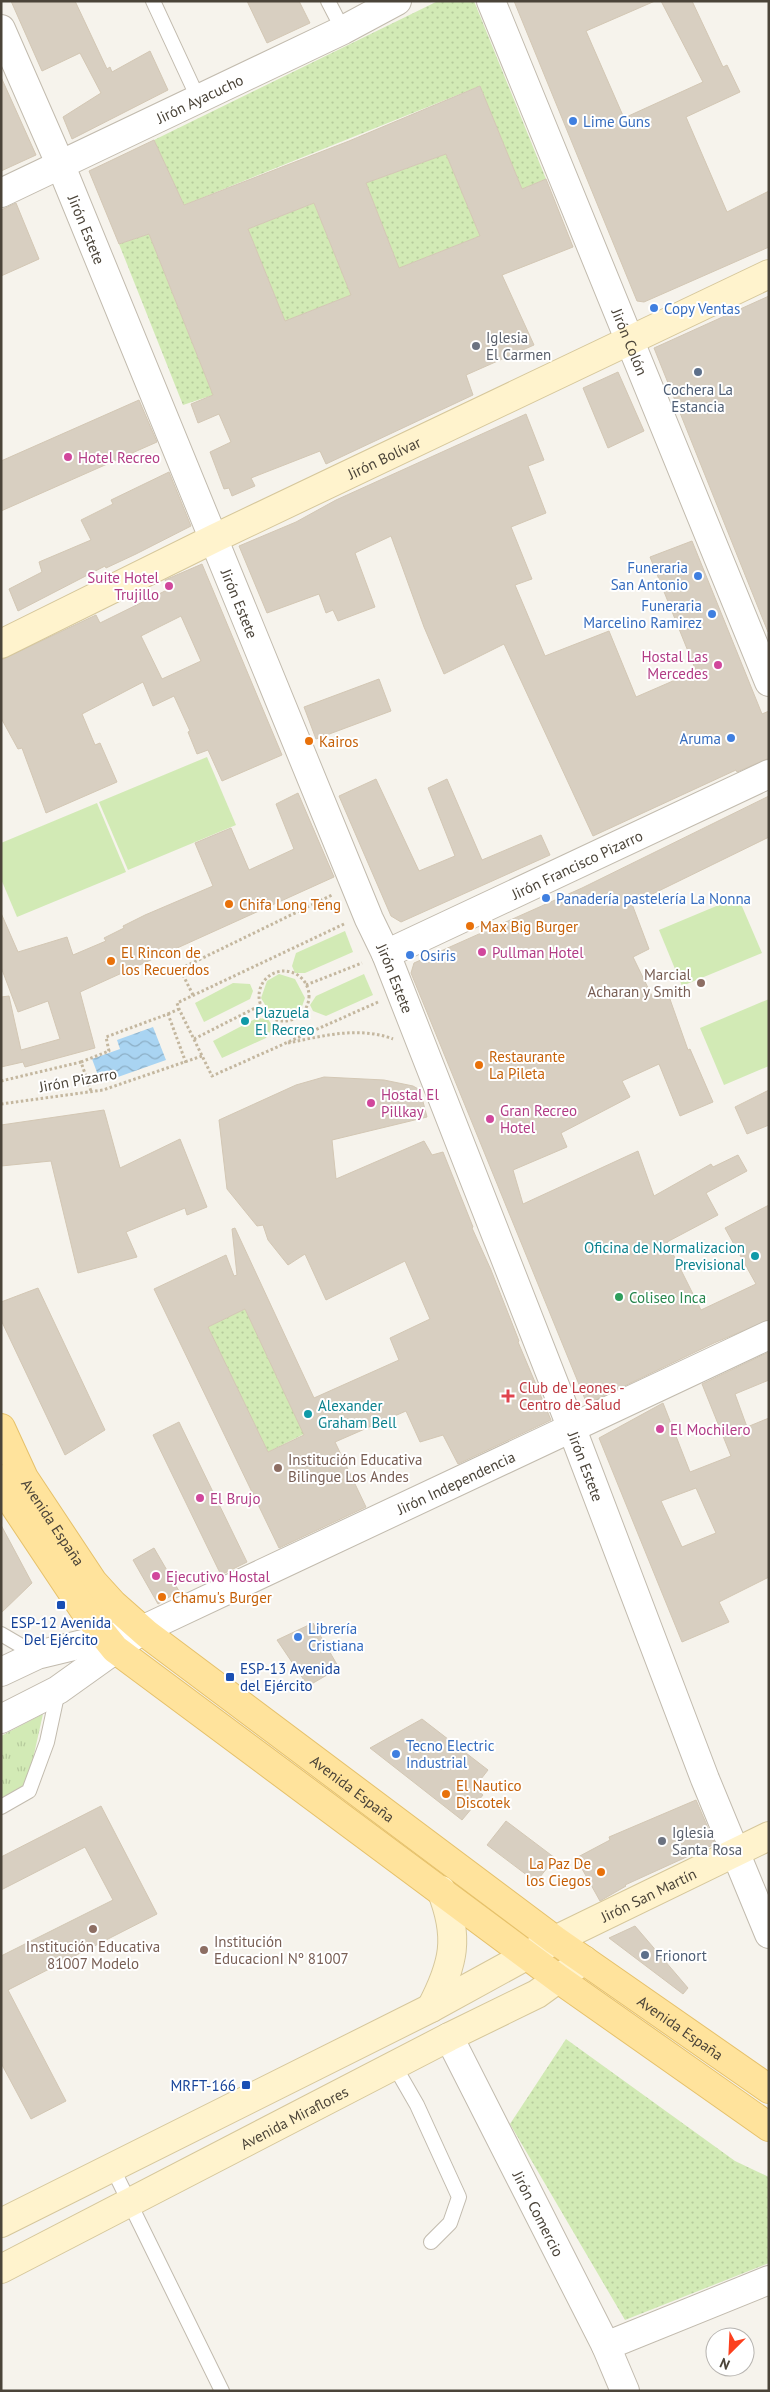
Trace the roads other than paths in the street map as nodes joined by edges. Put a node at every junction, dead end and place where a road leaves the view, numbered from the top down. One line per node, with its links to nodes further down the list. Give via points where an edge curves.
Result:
1 (153, 1): 7 (lane)
2 (328, 1): 6 (lane)
3 (398, 1): 6 (street, Jirón Ayacucho)
4 (491, 1): 11 (street, Jirón Colón)
5 (1, 29): 8 (street, Jirón Estete)
6 (342, 30): 7 (street, Jirón Ayacucho)
7 (198, 98): 8 (street, Jirón Ayacucho)
8 (61, 166): 9 (street, Jirón Ayacucho); 12 (street, Jirón Estete)
9 (1, 193)
10 (769, 274): 11 (main road, Jirón Bolívar)
11 (631, 342): 12 (main road, Jirón Bolívar); 14 (street, Jirón Colón)
12 (215, 538): 13 (main road, Jirón Bolívar); 16 (street, Jirón Estete, via 369,919)
13 (1, 644)
14 (769, 682)
15 (769, 774): 16 (street, Jirón Francisco Pizarro)
16 (375, 958): 19 (street, Jirón Estete)
17 (769, 1335): 19 (street, Jirón Independencia)
18 (1, 1428): 21 (main road, Avenida España, via 24,1478 93,1582)
19 (572, 1429): 21 (street, Jirón Independencia); 30 (street, Jirón Estete)
20 (1, 1479): 23 (main road, Avenida España, via 10,1499)
21 (142, 1630): 23 (street, Jirón Independencia); 33 (main road, Avenida España)
22 (1, 1634): 24 (lane)
23 (111, 1644): 24 (street, Jirón Independencia); 26 (street); 31 (main road, Avenida España)
24 (36, 1655): 25 (street, Jirón Independencia)
25 (1, 1672)
26 (58, 1690): 27 (street); 28 (lane, via 48,1742 29,1791)
27 (1, 1719)
28 (1, 1807)
29 (769, 1836): 30 (main road, Jirón San Martín)
30 (735, 1852): 32 (street, Jirón Estete); 33 (main road, Jirón San Martín)
31 (441, 1890): 34 (main road, Avenida España); 37 (main road, via 453,1930 452,1951 446,1981)
32 (769, 1934)
33 (555, 1940): 34 (main road); 35 (main road, Avenida España)
34 (528, 1955): 36 (main road, Avenida España); 37 (main road)
35 (584, 1960): 36 (main road, Avenida Miraflores); 40 (main road, Avenida España)
36 (560, 1980): 38 (main road, Avenida Miraflores); 41 (main road, Avenida España)
37 (431, 2008): 42 (main road)
38 (449, 2037): 39 (main road, Avenida Miraflores); 48 (street, Jirón Comercio)
39 (394, 2065): 43 (main road, Avenida Miraflores); 45 (lane, via 417,2105 459,2197 450,2223)
40 (769, 2089)
41 (769, 2127)
42 (112, 2167): 43 (lane); 44 (main road)
43 (129, 2202): 46 (main road, Avenida Miraflores); 49 (lane)
44 (1, 2223)
45 (431, 2242)
46 (1, 2268)
47 (769, 2280): 48 (street)
48 (606, 2346): 50 (street, Jirón Comercio)
49 (222, 2391)
50 (625, 2391)

